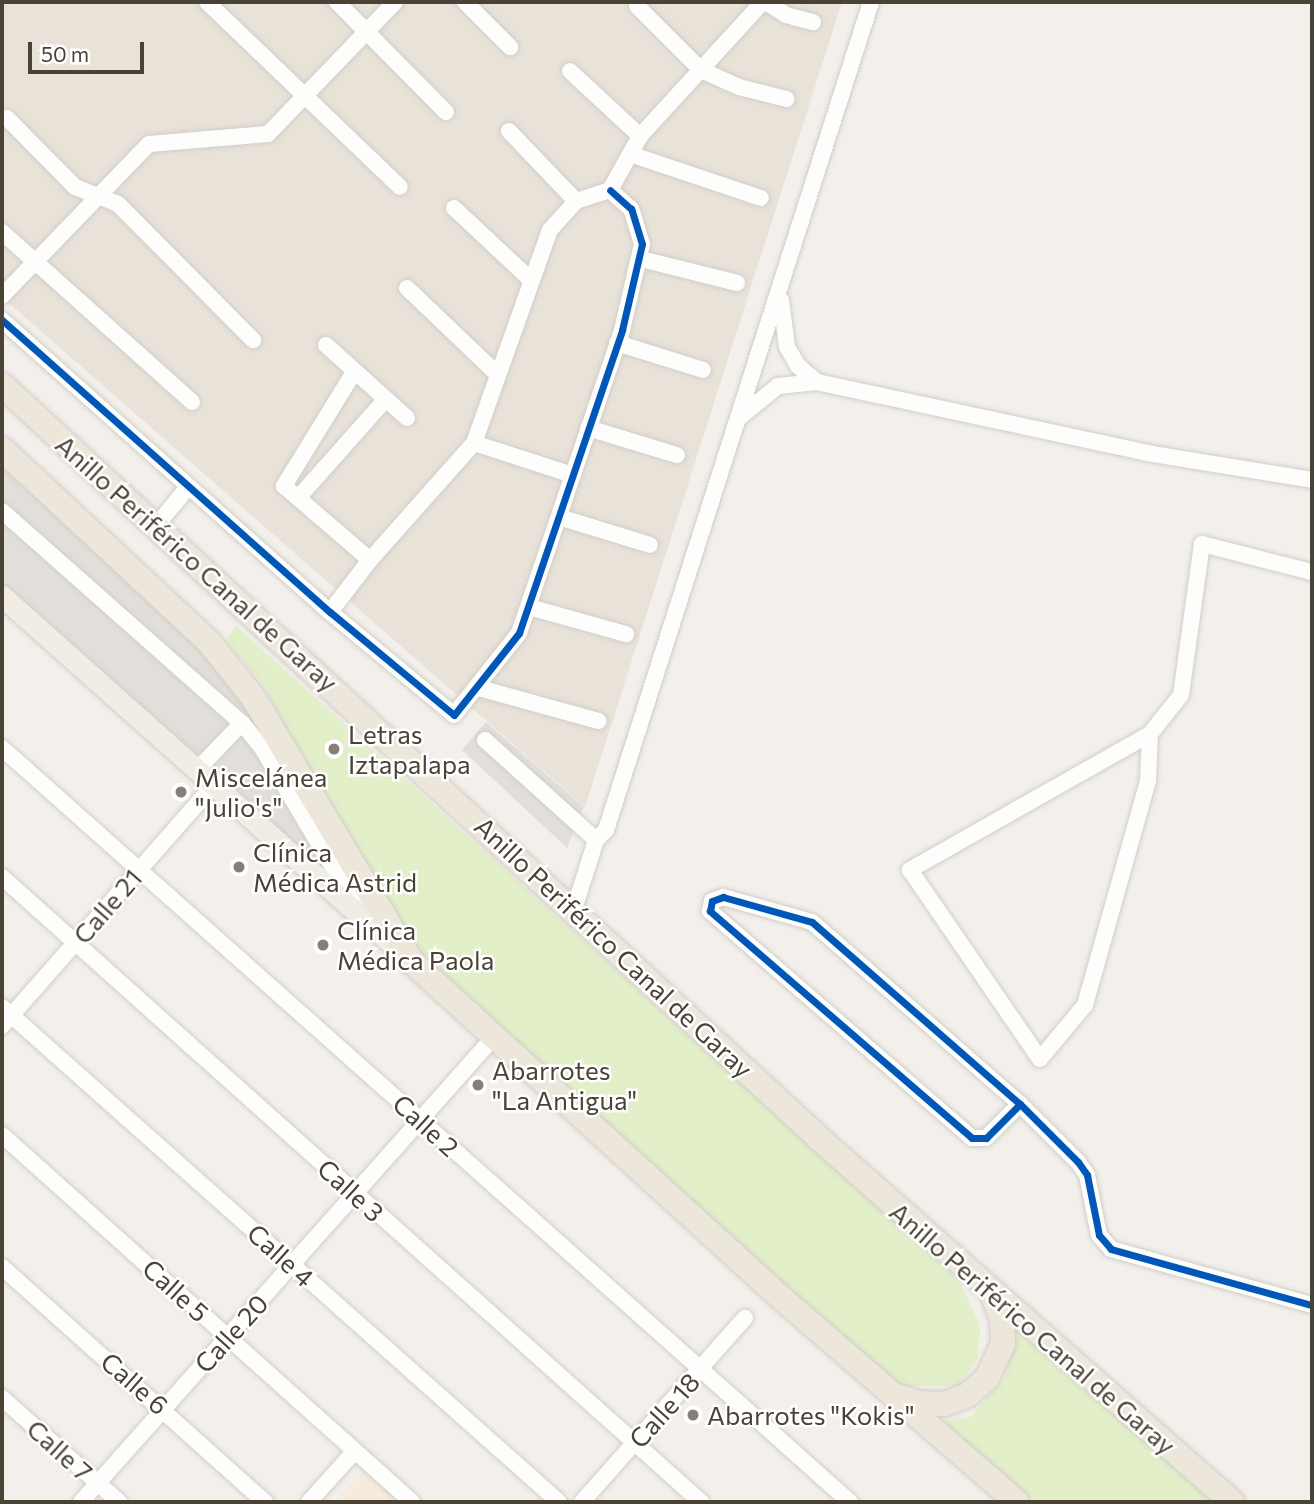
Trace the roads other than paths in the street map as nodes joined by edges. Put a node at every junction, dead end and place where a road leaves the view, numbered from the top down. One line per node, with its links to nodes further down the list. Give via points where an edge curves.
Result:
1 (207, 2): 13 (street)
2 (337, 2): 9 (street)
3 (395, 2): 9 (street)
4 (465, 2): 10 (street)
5 (765, 2): 8 (street, via 786,15); 11 (street)
6 (871, 2): 29 (street)
7 (637, 6): 11 (street)
8 (813, 22)
9 (368, 31): 13 (street); 15 (street)
10 (510, 47)
11 (701, 70): 14 (street, via 739,87); 18 (street)
12 (570, 71): 18 (street)
13 (305, 96): 20 (street); 22 (street, via 259,138 153,142)
14 (786, 99)
15 (446, 112)
16 (7, 118): 22 (street, via 75,187)
17 (509, 131): 24 (street)
18 (640, 136): 19 (street)
19 (630, 154): 21 (street); 23 (street)
20 (400, 187)
21 (611, 190): 24 (street); 27 (street, via 631,209 639,227)
22 (96, 194): 28 (street); 35 (street, via 118,204)
23 (761, 198)
24 (576, 201): 30 (street, via 550,230)
25 (454, 208): 30 (street)
26 (2, 232): 28 (street)
27 (641, 259): 31 (street); 36 (street)
28 (34, 261): 33 (street); 44 (street)
29 (783, 275): 41 (street, via 780,311 784,340 798,366); 47 (street)
30 (530, 279): 40 (street)
31 (737, 283)
32 (407, 288): 40 (street)
33 (2, 296)
34 (2, 320): 53 (street)
35 (253, 340)
36 (617, 343): 38 (street); 46 (street)
37 (326, 345): 39 (street)
38 (703, 370)
39 (354, 372): 43 (street); 54 (street, via 286,476 284,486)
40 (498, 375): 48 (street)
41 (817, 382): 47 (street, via 796,382 770,390 748,408); 52 (street, via 1152,454)
42 (2, 385): 57 (highway, Anillo Periférico Canal de Garay)
43 (385, 400): 45 (street); 54 (street)
44 (192, 402)
45 (407, 418)
46 (588, 428): 50 (street); 51 (street)
47 (734, 429): 73 (street, via 606,830)
48 (474, 443): 51 (street); 59 (street)
49 (2, 449): 79 (highway, via 152,585 253,697)
50 (677, 455)
51 (570, 474): 56 (street)
52 (1312, 480)
53 (188, 487): 57 (street); 63 (street)
54 (298, 498): 59 (street)
55 (2, 511): 67 (street)
56 (559, 517): 58 (street); 62 (street)
57 (156, 526): 76 (highway, Anillo Periférico Canal de Garay)
58 (650, 545)
59 (370, 560): 63 (street)
60 (1312, 572): 68 (street, via 1202,544 1181,695)
61 (2, 596): 71 (main road)
62 (529, 607): 64 (street); 65 (street, via 519,633)
63 (330, 612): 65 (street, via 454,715)
64 (626, 634)
65 (479, 688): 66 (street)
66 (598, 721)
67 (242, 723): 71 (street); 77 (street, via 262,748)
68 (1150, 734): 68 (street, via 909,870 1040,1059 1085,1005 1147,781)
69 (485, 740): 73 (street)
70 (2, 748): 74 (street, Calle 2)
71 (196, 771): 72 (main road)
72 (213, 786): 74 (street, Calle 21); 77 (main road)
73 (596, 840): 76 (street)
74 (139, 870): 78 (street, Calle 21); 83 (street, Calle 2)
75 (2, 877): 78 (street, Calle 3)
76 (574, 909): 88 (highway, Anillo Periférico Canal de Garay)
77 (361, 914): 79 (main road)
78 (75, 943): 80 (street, Calle 21); 85 (street, Calle 3)
79 (411, 961): 81 (highway)
80 (5, 1016): 86 (street, Calle 4)
81 (493, 1038): 83 (street, Calle 20); 93 (highway)
82 (1020, 1104): 82 (street, via 812,922 723,897 712,901 710,911 972,1138 986,1138); 89 (street, via 1087,1175 1099,1235 1111,1249)
83 (420, 1120): 85 (street, Calle 20); 92 (street, Calle 2)
84 (2, 1135): 91 (street, Calle 5)
85 (355, 1193): 86 (street, Calle 20); 96 (street, Calle 3)
86 (292, 1265): 91 (street, Calle 20); 104 (street, Calle 4)
87 (2, 1267): 95 (street, Calle 6)
88 (993, 1296): 93 (highway, via 1002,1319 1003,1344 994,1368 979,1387 957,1400 932,1405 907,1400); 109 (highway, Anillo Periférico Canal de Garay)
89 (1312, 1305)
90 (745, 1318): 92 (street, Calle 18)
91 (228, 1336): 95 (street, Calle 20); 97 (street, Calle 5)
92 (700, 1369): 96 (street, Calle 18); 107 (street, Calle 2)
93 (885, 1387): 108 (highway)
94 (2, 1398): 98 (street, Calle 7)
95 (164, 1409): 98 (street, Calle 20); 101 (street, Calle 6)
96 (635, 1443): 105 (street, Calle 18); 106 (street, Calle 3)
97 (354, 1452): 102 (street); 103 (street, Calle 5)
98 (98, 1483): 99 (street, Calle 20); 100 (street, Calle 7)
99 (81, 1502)
100 (119, 1502)
101 (265, 1502)
102 (309, 1502)
103 (412, 1502)
104 (559, 1502)
105 (582, 1502)
106 (701, 1502)
107 (850, 1502)
108 (1017, 1502)
109 (1232, 1502)

